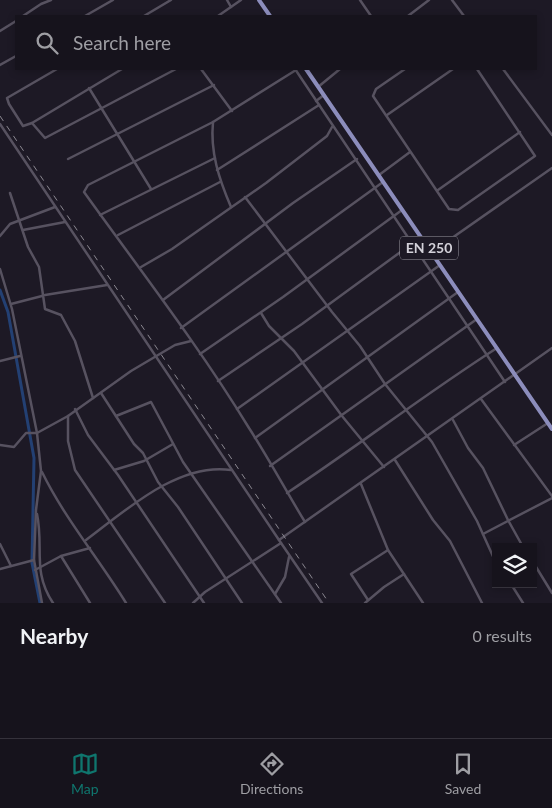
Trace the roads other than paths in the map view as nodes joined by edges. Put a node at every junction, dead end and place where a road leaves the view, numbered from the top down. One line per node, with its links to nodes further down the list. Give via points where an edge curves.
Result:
1 (51, 0): 11 (street)
2 (113, 0): 12 (street)
3 (171, 0): 13 (street)
4 (227, 0): 10 (street)
5 (240, 0): 10 (street)
6 (259, 0): 15 (main road)
7 (360, 0): 16 (street)
8 (429, 0): 17 (street)
9 (452, 0): 18 (street)
10 (231, 7): 14 (street)
11 (24, 15)
12 (87, 15)
13 (146, 15)
14 (219, 15)
15 (269, 15)
16 (370, 15)
17 (409, 15)
18 (463, 15)
19 (15, 22): 20 (street)
20 (0, 30)
21 (15, 57): 22 (street)
22 (0, 65)
23 (55, 70): 45 (street, via 7,98 23,126)
24 (120, 70): 37 (street)
25 (174, 70): 41 (street)
26 (202, 70): 35 (street)
27 (294, 70): 42 (street)
28 (296, 70): 39 (street)
29 (307, 70): 36 (main road, EN 250)
30 (339, 70): 36 (street)
31 (404, 70): 43 (street, via 373,93)
32 (452, 70): 43 (street)
33 (478, 70): 48 (street)
34 (504, 70): 49 (street)
35 (214, 85): 42 (street); 50 (street)
36 (318, 87): 38 (main road, EN 250)
37 (89, 88): 41 (street); 45 (street)
38 (324, 95): 39 (street); 58 (main road, EN 250)
39 (316, 101): 40 (street)
40 (319, 105): 47 (street); 57 (street)
41 (100, 108): 45 (street, via 45,138); 50 (street)
42 (232, 111): 44 (street)
43 (386, 116): 51 (street)
44 (213, 122): 52 (street); 55 (street)
45 (32, 123)
46 (0, 124): 66 (street)
47 (333, 127): 54 (street); 65 (street, via 313,148)
48 (520, 132): 63 (street); 63 (street, via 534,153 531,160 458,210 450,209)
49 (552, 134)
50 (117, 136): 53 (street); 55 (street)
51 (410, 152): 58 (street); 63 (street)
52 (215, 158): 57 (street); 62 (street)
53 (68, 159)
54 (357, 159): 61 (street); 73 (street)
55 (133, 161): 62 (street); 69 (street, via 84,189)
56 (552, 168): 80 (street)
57 (217, 170): 59 (street)
58 (379, 175): 60 (main road, EN 250)
59 (220, 182): 67 (street); 75 (street)
60 (383, 182): 61 (street); 68 (main road, EN 250)
61 (376, 187): 70 (street); 79 (street)
62 (151, 190): 69 (street)
63 (438, 190)
64 (10, 193): 71 (street)
65 (245, 197): 67 (street); 73 (street)
66 (55, 207): 71 (street); 72 (street)
67 (231, 207): 82 (street)
68 (403, 209): 70 (street); 77 (main road, EN 250)
69 (100, 215): 75 (street)
70 (395, 215): 78 (street); 85 (street)
71 (20, 220): 74 (street); 76 (street, via 7,225)
72 (65, 222): 74 (street); 86 (street)
73 (265, 224): 79 (street); 90 (street)
74 (23, 230): 88 (street, via 39,267)
75 (118, 235): 82 (street)
76 (0, 236)
77 (421, 236): 78 (street); 80 (main road, EN 250)
78 (413, 243): 84 (street); 92 (street)
79 (287, 252): 85 (street); 96 (street)
80 (432, 252): 81 (main road, EN 250)
81 (440, 265): 84 (street); 87 (main road, EN 250)
82 (141, 267): 90 (street)
83 (0, 269): 91 (street)
84 (432, 272): 89 (street); 97 (street)
85 (307, 279): 92 (street); 93 (street)
86 (108, 285): 88 (street); 106 (street)
87 (458, 292): 89 (street); 94 (main road, EN 250)
88 (43, 295): 91 (street); 115 (street, via 45,309 60,315 75,341)
89 (449, 298): 95 (street); 105 (street)
90 (163, 300): 96 (street)
91 (11, 304): 104 (street)
92 (327, 305): 97 (street); 98 (street)
93 (260, 312): 98 (street); 102 (street)
94 (476, 319): 95 (street); 100 (main road, EN 250)
95 (468, 325): 103 (street); 112 (street)
96 (181, 328): 99 (street)
97 (347, 332): 105 (street); 108 (street)
98 (280, 338): 108 (street); 110 (street)
99 (191, 341): 102 (street); 106 (street, via 175,345)
100 (497, 348): 103 (street); 109 (main road, EN 250)
101 (552, 348): 109 (street)
102 (200, 354): 110 (street)
103 (487, 355): 111 (street); 119 (street)
104 (20, 356): 107 (street); 126 (street)
105 (367, 356): 112 (street); 113 (street)
106 (155, 357): 114 (street); 138 (street)
107 (0, 361)
108 (303, 363): 113 (street); 118 (street)
109 (515, 374): 111 (street); 124 (main road, EN 250)
110 (218, 381): 118 (street)
111 (505, 382): 116 (street)
112 (385, 384): 119 (street); 122 (street)
113 (322, 390): 122 (street); 128 (street)
114 (101, 393): 115 (street); 121 (street)
115 (92, 398): 117 (street)
116 (481, 399): 123 (street); 132 (street)
117 (75, 409): 120 (street); 137 (street, via 88,435)
118 (237, 409): 128 (street)
119 (407, 410): 127 (street); 129 (street)
120 (68, 416): 126 (street); 148 (street, via 72,464)
121 (116, 416): 130 (street, via 150,402); 133 (street)
122 (342, 416): 129 (street); 135 (street)
123 (452, 419): 127 (street); 147 (street, via 483,468)
124 (548, 423): 125 (main road, EN 250); 132 (street)
125 (552, 429)
126 (37, 433): 131 (street, via 25,434 14,447); 139 (street)
127 (428, 437): 134 (street); 150 (street)
128 (255, 438): 135 (street)
129 (363, 440): 136 (street); 143 (street, via 336,462)
130 (173, 444): 133 (street); 140 (street)
131 (0, 445)
132 (514, 445): 144 (street)
133 (147, 460): 137 (street); 142 (street)
134 (395, 460): 136 (street); 185 (street, via 450,541)
135 (270, 466): 143 (street)
136 (384, 467): 141 (street)
137 (114, 470): 145 (street)
138 (231, 470): 140 (street, via 214,468); 152 (street)
139 (41, 471): 146 (street); 151 (street, via 62,509)
140 (192, 474): 142 (street); 161 (street)
141 (361, 484): 149 (street); 156 (street)
142 (161, 486): 145 (street); 168 (street)
143 (287, 493): 149 (street)
144 (552, 497): 147 (street)
145 (136, 503): 148 (street); 172 (street)
146 (36, 510): 160 (street); 164 (street)
147 (508, 520): 150 (street); 153 (street)
148 (111, 522): 151 (street); 178 (street)
149 (305, 522): 152 (street)
150 (483, 534): 157 (street)
151 (86, 540): 155 (street)
152 (280, 541): 158 (street); 161 (street)
153 (521, 543)
154 (0, 544): 162 (street)
155 (90, 548): 159 (street); 177 (street)
156 (388, 550): 167 (street); 173 (street, via 351,574)
157 (492, 554)
158 (289, 555): 171 (street, via 285,577); 183 (street)
159 (61, 556): 164 (street); 176 (street)
160 (34, 560): 162 (street); 166 (street)
161 (253, 561): 168 (street); 171 (street)
162 (11, 566): 163 (street)
163 (0, 569)
164 (40, 569): 166 (street); 175 (street, via 44,590)
165 (537, 569): 170 (street)
166 (35, 570): 174 (street)
167 (404, 574): 173 (street); 184 (street)
168 (226, 579): 172 (street); 181 (street)
169 (513, 588): 186 (street)
170 (552, 593)
171 (275, 594): 182 (street)
172 (200, 598): 179 (street); 180 (street)
173 (367, 602)
174 (42, 603)
175 (53, 603)
176 (90, 603)
177 (126, 603)
178 (165, 603)
179 (193, 603)
180 (204, 603)
181 (242, 603)
182 (281, 603)
183 (322, 603)
184 (423, 603)
185 (482, 603)
186 (523, 603)

